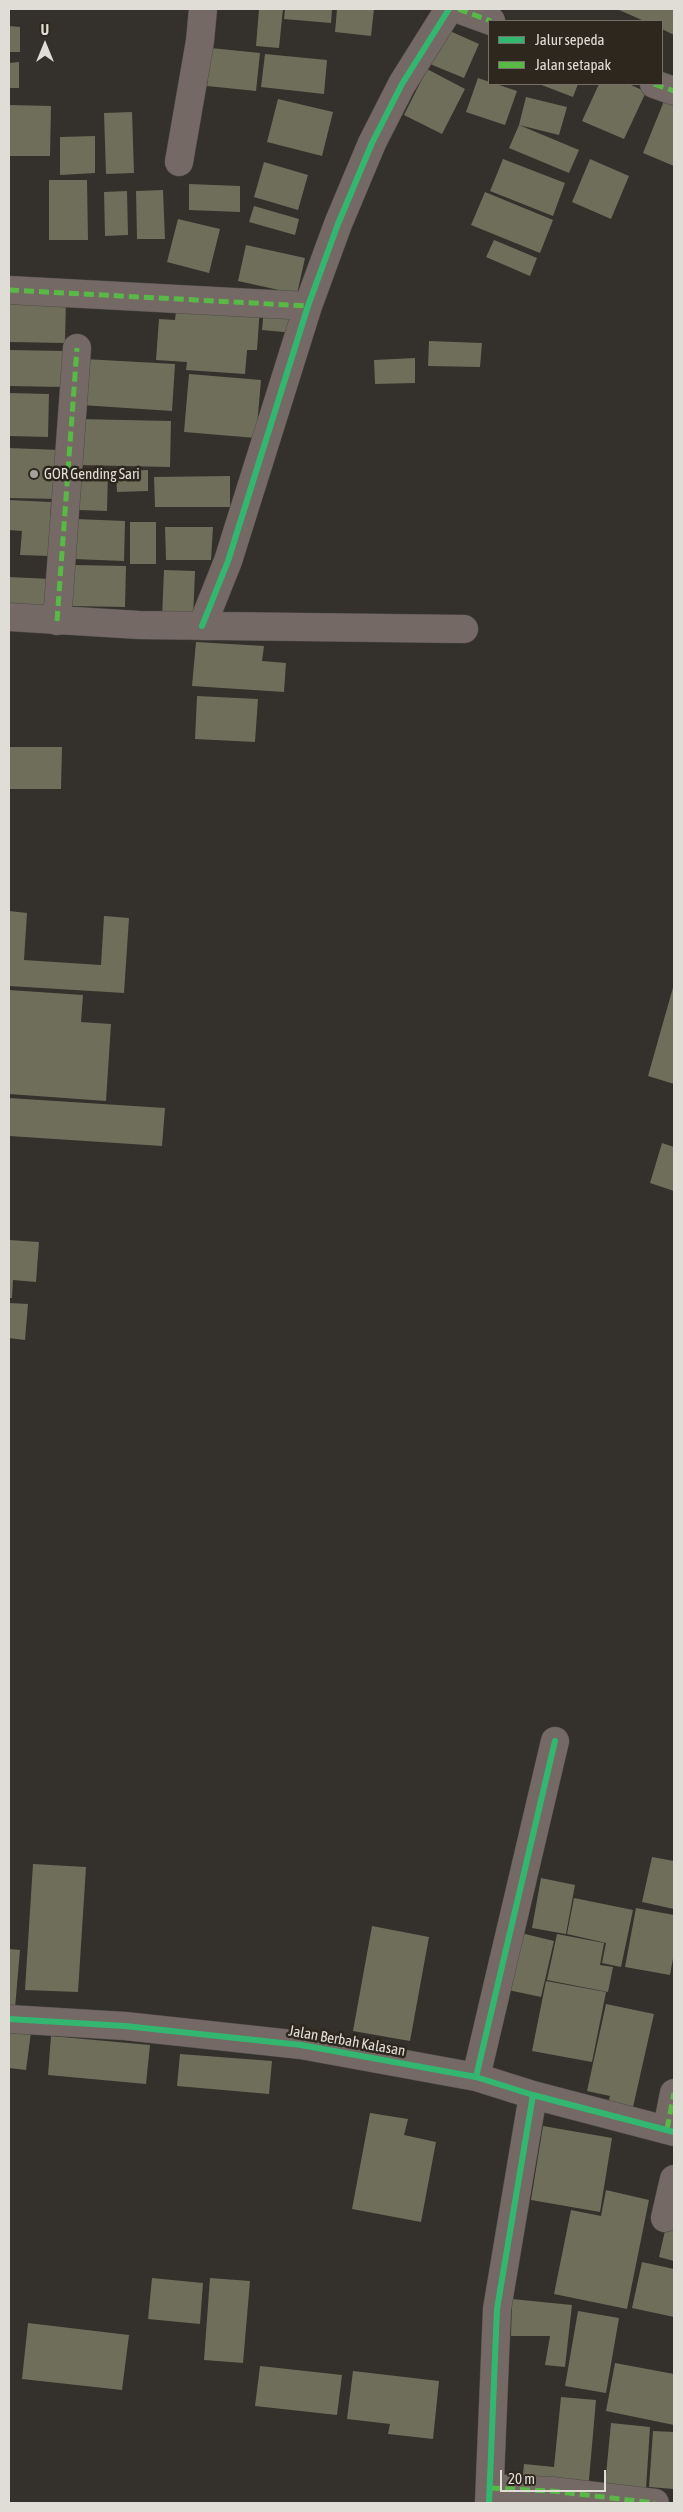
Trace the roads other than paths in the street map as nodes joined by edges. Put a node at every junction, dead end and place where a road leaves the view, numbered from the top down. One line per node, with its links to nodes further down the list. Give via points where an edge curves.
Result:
1 (203, 9): 7 (street)
2 (449, 9): 9 (street, via 402,84 372,143)
3 (458, 9): 4 (street)
4 (488, 20)
5 (657, 85): 6 (street)
6 (674, 91)
7 (179, 162)
8 (9, 290): 9 (street)
9 (308, 306): 13 (street, via 228,561)
10 (77, 348): 12 (street)
11 (9, 617): 12 (street)
12 (57, 620): 13 (street)
13 (202, 626): 14 (street)
14 (464, 629)
15 (555, 1741): 17 (street)
16 (9, 2019): 17 (street, Jalan Berbah Kalasan, via 125,2026 300,2045)
17 (476, 2077): 19 (street, Jalan Berbah Kalasan)
18 (674, 2093): 20 (street)
19 (533, 2095): 20 (street, Jalan Berbah Kalasan); 23 (street, via 497,2309)
20 (670, 2131)
21 (674, 2178): 22 (street)
22 (665, 2218)
23 (490, 2496): 24 (street, via 552,2491)
24 (655, 2503)

